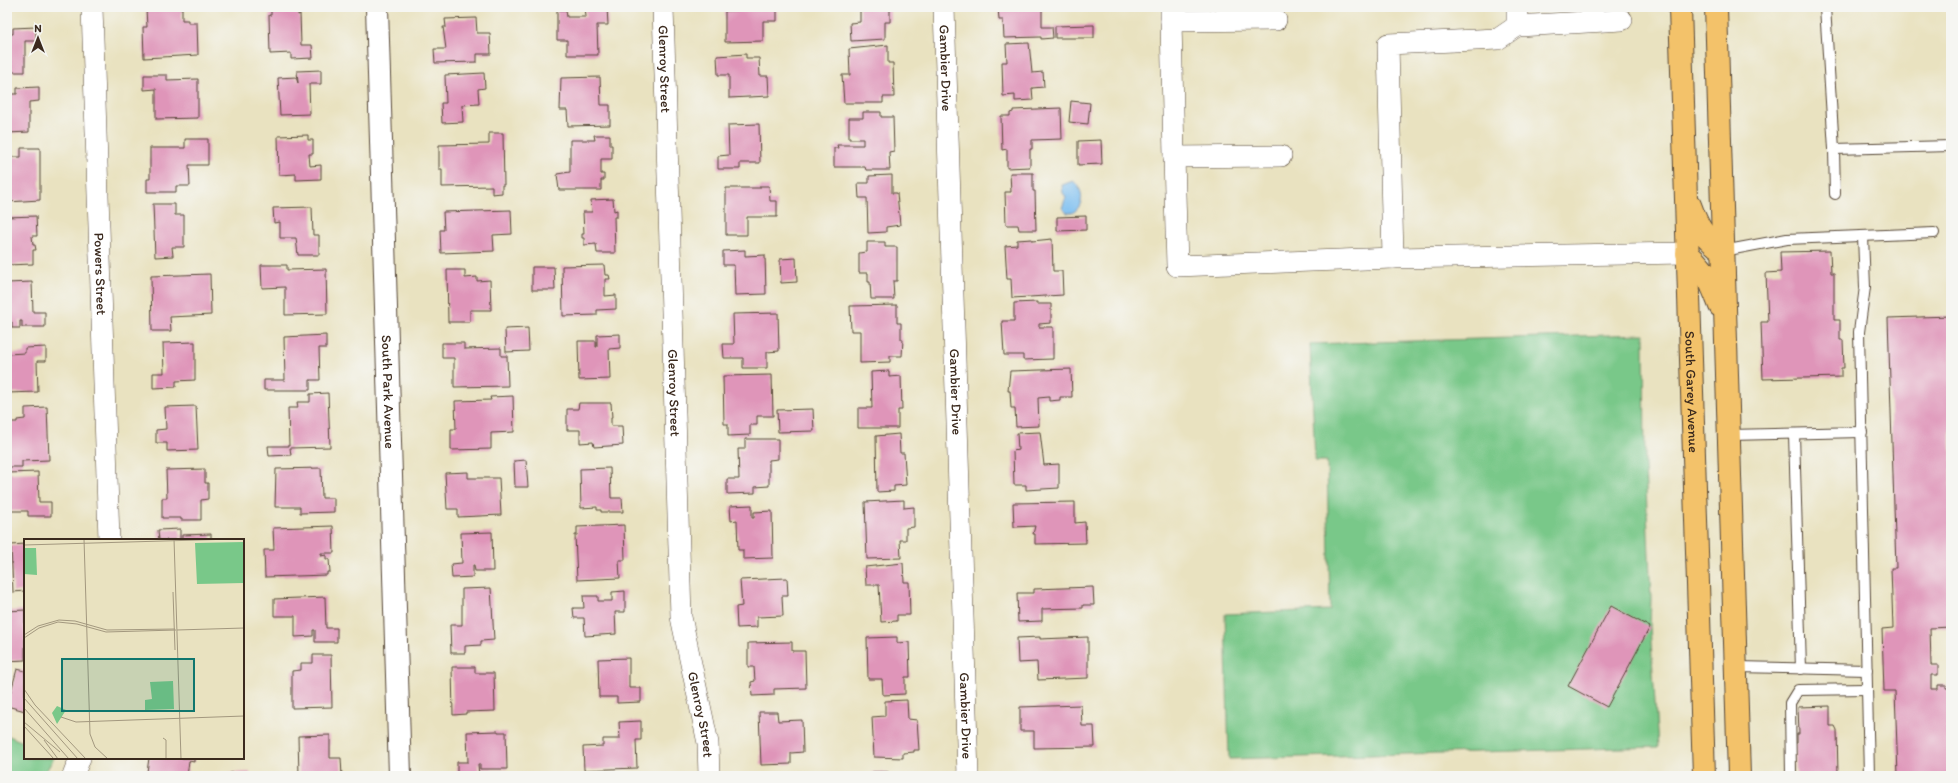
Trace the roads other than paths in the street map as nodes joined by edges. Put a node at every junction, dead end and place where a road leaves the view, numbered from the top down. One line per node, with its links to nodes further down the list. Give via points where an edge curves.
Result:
1 (92, 7): 27 (street, Powers Street)
2 (377, 7): 34 (street, South Park Avenue)
3 (664, 7): 35 (street, Glenroy Street, via 681,617 708,743)
4 (944, 7): 36 (street, Gambier Drive)
5 (1680, 7): 16 (main road, South Garey Avenue)
6 (1716, 7): 20 (main road)
7 (1825, 7): 13 (lane)
8 (1171, 14): 10 (street); 15 (street)
9 (1517, 16): 11 (street); 22 (street, via 1498,39 1388,44)
10 (1276, 20)
11 (1622, 20)
12 (1951, 146): 13 (lane)
13 (1834, 149): 17 (lane)
14 (1281, 156): 15 (street)
15 (1174, 157): 22 (street, via 1177,266)
16 (1686, 194): 20 (main road, via 1698,226 1709,241); 21 (main road, South Garey Avenue)
17 (1835, 194)
18 (1934, 233): 19 (lane)
19 (1863, 236): 20 (lane, via 1787,240); 24 (lane, via 1865,287 1860,332)
20 (1723, 251): 23 (main road)
21 (1688, 253): 22 (street); 23 (main road, via 1702,267 1709,279); 37 (main road, South Garey Avenue)
22 (1392, 258)
23 (1725, 319): 26 (main road)
24 (1862, 432): 25 (lane); 30 (lane)
25 (1794, 434): 26 (lane); 29 (lane)
26 (1729, 435): 28 (main road)
27 (109, 539)
28 (1736, 668): 29 (lane); 38 (main road)
29 (1801, 668): 30 (lane)
30 (1867, 670): 31 (lane)
31 (1867, 689): 39 (lane, via 1798,690 1790,703); 40 (lane)
32 (80, 759): 33 (street)
33 (73, 776)
34 (400, 776)
35 (709, 776)
36 (968, 776)
37 (1704, 776)
38 (1739, 776)
39 (1791, 776)
40 (1869, 776)

